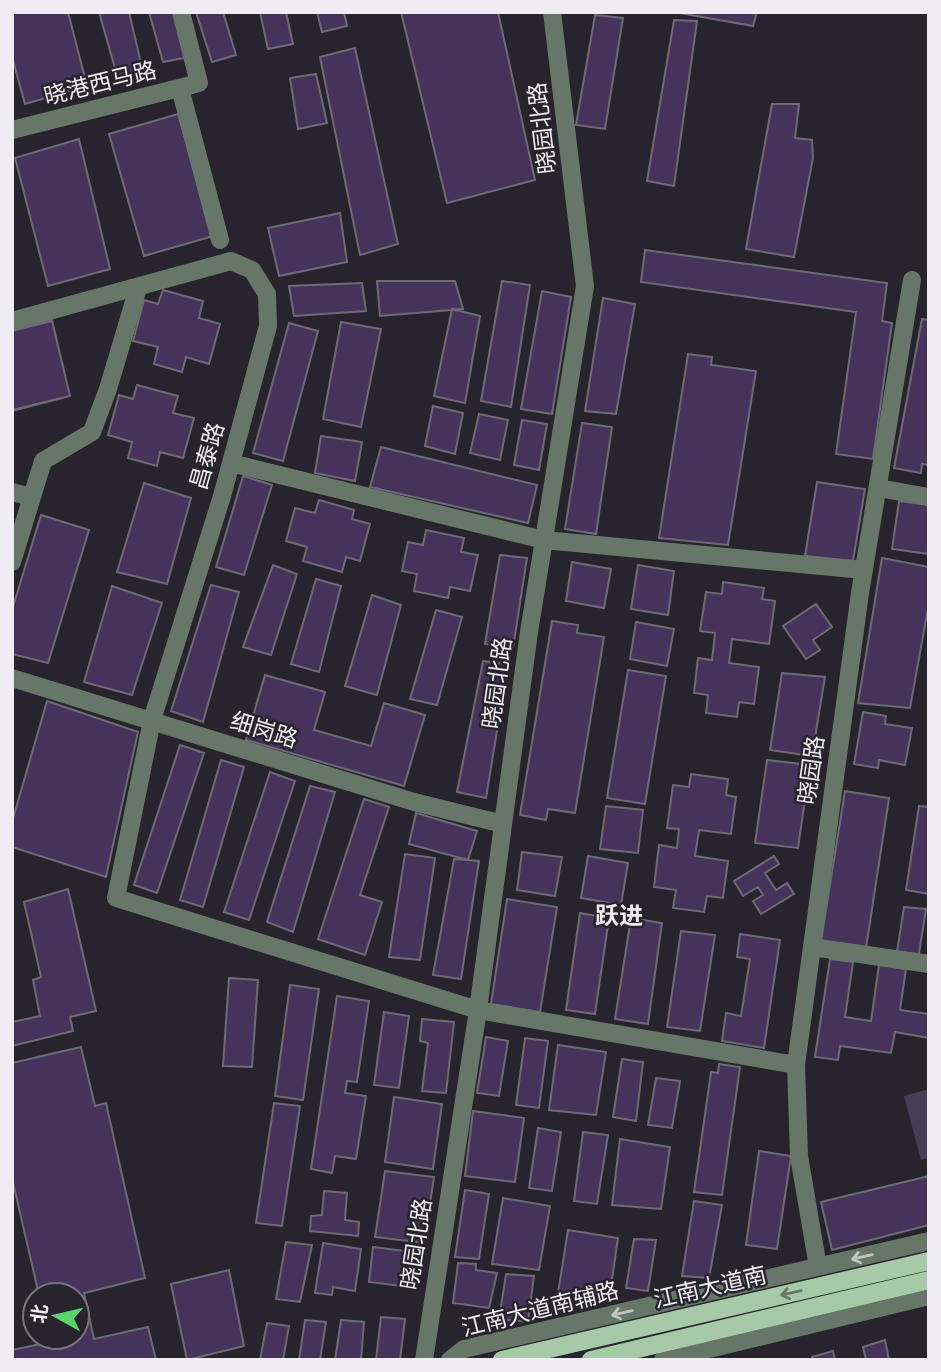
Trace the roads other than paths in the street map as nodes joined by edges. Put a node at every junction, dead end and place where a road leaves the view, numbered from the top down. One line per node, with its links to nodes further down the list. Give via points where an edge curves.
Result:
1 (181, 12): 3 (street, 晓港西马路, via 199,83)
2 (552, 12): 14 (street, 晓园北路, via 585,286)
3 (180, 88): 4 (street, 晓港西马路); 5 (street)
4 (12, 130)
5 (220, 240)
6 (912, 280): 10 (street, 晓园路)
7 (138, 288): 8 (street, 昌泰路); 9 (street, 昌泰路, via 231,261 252,270 267,294 268,326); 12 (street, via 92,432 43,461)
8 (12, 321)
9 (231, 463): 14 (street); 18 (street, 昌泰路)
10 (878, 488): 13 (street); 16 (street, 晓园路)
11 (12, 492): 12 (street)
12 (32, 497): 15 (street)
13 (929, 497)
14 (544, 540): 16 (street); 19 (street, 晓园北路)
15 (12, 562)
16 (864, 570): 20 (street, 晓园路)
17 (12, 678): 18 (street, 细岗路)
18 (152, 720): 19 (street, 细岗路, via 414,802); 22 (street, 昌泰路, via 116,898)
19 (503, 824): 22 (street, 晓园北路)
20 (812, 947): 21 (street); 23 (street, 晓园路)
21 (929, 964)
22 (478, 1010): 23 (street); 31 (street, 晓园北路)
23 (796, 1065): 26 (street, 晓园路, via 799,1156)
24 (929, 1241): 26 (street, 江南大道南辅路, one-way to 26)
25 (929, 1261): 29 (main road, 江南大道南, one-way to 29)
26 (818, 1267): 29 (street, 江南大道南辅路)
27 (929, 1280): 30 (main road, 江南大道南)
28 (929, 1296): 30 (street)
29 (715, 1302): 32 (street, 江南大道南辅路, one-way to 32, via 464,1349); 33 (main road, 江南大道南)
30 (726, 1336): 34 (main road, 江南大道南); 35 (street)
31 (424, 1360)
32 (450, 1360)
33 (502, 1360)
34 (591, 1360)
35 (663, 1360)

